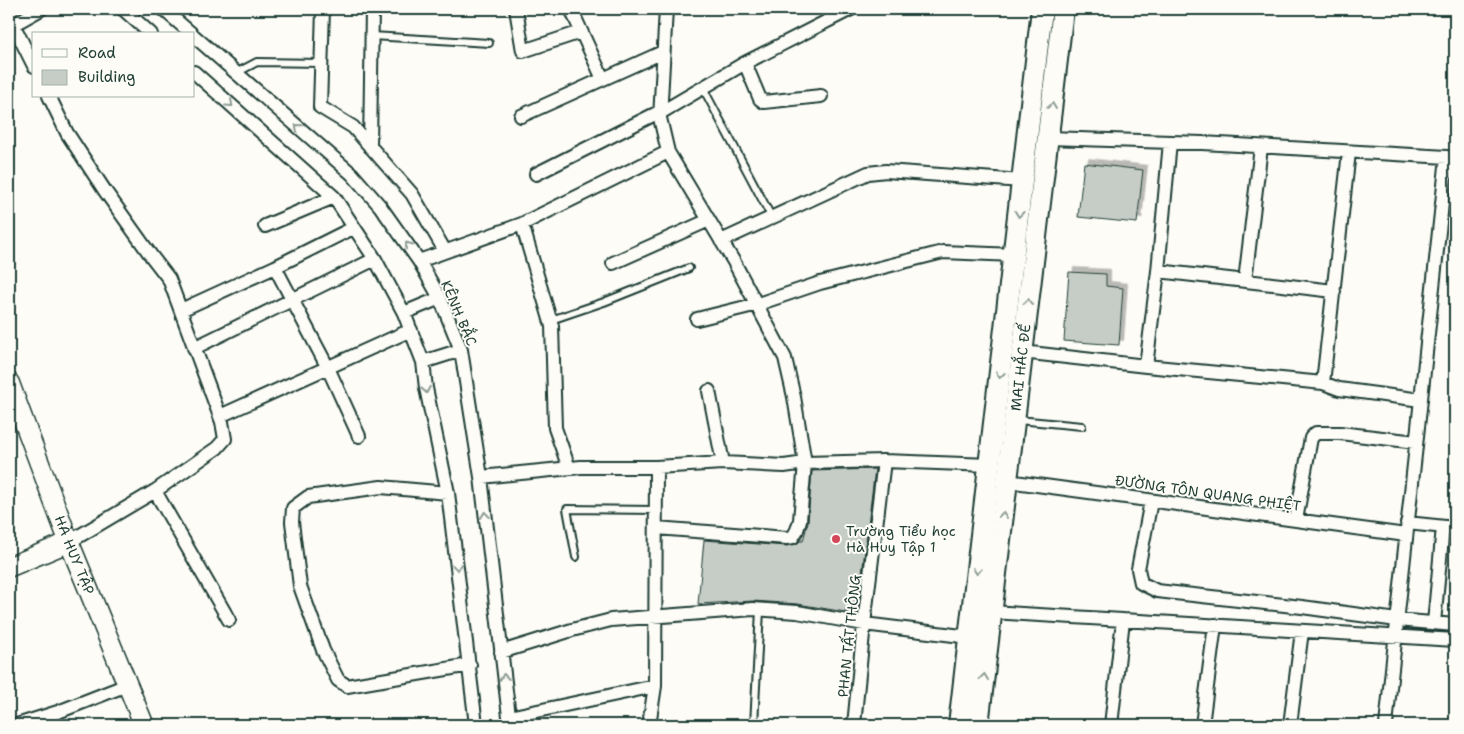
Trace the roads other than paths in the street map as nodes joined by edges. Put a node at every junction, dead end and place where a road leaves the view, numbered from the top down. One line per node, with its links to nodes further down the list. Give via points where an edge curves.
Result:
1 (41, 9): 12 (street)
2 (123, 9): 13 (street)
3 (163, 9): 14 (street, KÊNH BẮC)
4 (323, 9): 21 (street)
5 (372, 9): 16 (street)
6 (516, 9): 15 (street, via 523,51)
7 (571, 9): 15 (street)
8 (666, 9): 19 (street)
9 (851, 9): 22 (street)
10 (1042, 9): 38 (main road, MAI HẮC ĐẾ)
11 (1063, 9): 31 (main road, MAI HẮC ĐẾ, one-way to 11)
12 (10, 24): 20 (street)
13 (149, 32)
14 (190, 32)
15 (582, 32): 25 (street)
16 (372, 36): 18 (lane); 34 (street)
17 (195, 37): 24 (street, KÊNH BẮC)
18 (489, 42)
19 (664, 52): 25 (street); 29 (street)
20 (32, 62)
21 (321, 63): 24 (lane, via 256,62); 34 (street, via 320,107 353,127)
22 (746, 63): 26 (street); 27 (street, via 764,102)
23 (195, 73): 39 (street, one-way to 39)
24 (236, 73): 49 (street, KÊNH BẮC, one-way to 24, via 380,206 352,174)
25 (603, 79): 30 (street)
26 (703, 88): 29 (street); 40 (lane)
27 (821, 96)
28 (50, 98): 59 (street, via 67,133 169,279)
29 (660, 113): 35 (street); 37 (street)
30 (521, 116)
31 (1048, 138): 32 (street); 66 (main road, MAI HẮC ĐẾ, one-way to 31)
32 (1170, 142): 33 (street); 53 (street)
33 (1261, 146): 36 (street); 54 (street)
34 (370, 147): 46 (street, via 412,194)
35 (668, 152): 41 (street); 42 (street)
36 (1349, 152): 55 (street); 73 (street, via 1447,157)
37 (536, 174)
38 (1022, 181): 40 (street, via 886,171 868,173); 47 (main road, MAI HẮC ĐẾ, one-way to 47)
39 (334, 197): 43 (street); 44 (street)
40 (772, 218): 45 (street)
41 (709, 220): 45 (street); 50 (street)
42 (522, 224): 46 (street); 62 (street)
43 (265, 226)
44 (353, 228): 48 (street); 51 (street)
45 (721, 241): 58 (street)
46 (445, 252): 49 (street)
47 (1014, 255): 58 (street, via 943,252 820,283); 82 (main road, MAI HẮC ĐẾ, one-way to 82)
48 (375, 259): 57 (street); 60 (street)
49 (419, 261): 56 (street, KÊNH BẮC)
50 (613, 262)
51 (275, 267): 57 (street); 59 (street)
52 (689, 268): 62 (lane)
53 (1158, 272): 54 (street); 68 (street)
54 (1244, 281): 55 (street)
55 (1334, 291): 71 (street)
56 (440, 298): 60 (street); 65 (street, KÊNH BẮC)
57 (293, 300): 64 (street); 69 (street)
58 (758, 304): 61 (street); 81 (street, via 785,358)
59 (181, 310): 64 (street)
60 (404, 313): 63 (street)
61 (697, 319)
62 (551, 320): 84 (street, via 555,428)
63 (411, 330): 67 (street); 69 (street)
64 (194, 348): 74 (street)
65 (461, 350): 67 (street); 85 (street, KÊNH BẮC)
66 (1022, 352): 68 (street); 75 (main road, MAI HẮC ĐẾ)
67 (422, 362): 88 (street, one-way to 88)
68 (1146, 366): 71 (street)
69 (328, 368): 74 (street); 77 (street)
70 (9, 382): 95 (main road, HÀ HUY TẬP)
71 (1323, 383): 73 (street, via 1339,389)
72 (709, 391): 80 (street)
73 (1421, 400): 78 (street)
74 (220, 416): 87 (street, via 225,439)
75 (1014, 420): 76 (lane); 86 (main road, MAI HẮC ĐẾ)
76 (1082, 426)
77 (359, 436)
78 (1416, 442): 91 (street, via 1316,433 1311,438); 94 (street)
79 (884, 461): 81 (street); 82 (street); 105 (street, PHAN TẤT THÔNG)
80 (723, 463): 81 (street, via 784,466); 83 (street)
81 (804, 463): 93 (street, via 800,520 793,537)
82 (990, 465): 110 (main road, MAI HẮC ĐẾ, one-way to 110)
83 (656, 467): 84 (street); 90 (street)
84 (568, 468): 85 (street)
85 (481, 477): 112 (street, KÊNH BẮC, one-way to 85)
86 (1007, 481): 89 (street, ĐƯỜNG TÔN QUANG PHIỆT); 99 (main road, MAI HẮC ĐẾ, one-way to 86)
87 (155, 491): 95 (street); 101 (street)
88 (448, 493): 113 (street, one-way to 113); 113 (street, via 381,487 308,497 293,508 300,586 323,650 338,680 347,686)
89 (1151, 500): 91 (street, ĐƯỜNG TÔN QUANG PHIỆT); 103 (street, via 1138,569 1141,583 1157,591)
90 (656, 510): 93 (street); 96 (lane, via 567,509)
91 (1296, 520): 94 (street, ĐƯỜNG TÔN QUANG PHIỆT)
92 (1449, 527): 94 (street, ĐƯỜNG TÔN QUANG PHIỆT); 104 (street)
93 (656, 528): 100 (street)
94 (1406, 529): 103 (street)
95 (69, 542): 97 (main road); 114 (main road, HÀ HUY TẬP)
96 (576, 557)
97 (9, 567)
98 (760, 610): 100 (street); 105 (street, via 797,612); 122 (lane)
99 (991, 612): 102 (street); 116 (main road, MAI HẮC ĐẾ, one-way to 99)
100 (656, 616): 112 (street, via 611,620); 115 (street)
101 (229, 620)
102 (1123, 620): 106 (street); 124 (street)
103 (1397, 620): 104 (street); 109 (street)
104 (1434, 623): 107 (street)
105 (864, 624): 110 (street); 123 (street, PHAN TẤT THÔNG)
106 (1215, 625): 108 (street); 125 (street)
107 (1455, 625)
108 (1302, 631): 109 (street); 126 (street)
109 (1395, 635): 111 (street); 127 (street)
110 (970, 637): 116 (main road, MAI HẮC ĐẾ)
111 (1455, 640)
112 (501, 652): 117 (street, KÊNH BẮC, one-way to 112)
113 (470, 665): 120 (street)
114 (127, 685): 118 (street); 119 (main road, HÀ HUY TẬP)
115 (655, 686): 117 (street); 121 (street)
116 (969, 720)
117 (509, 721)
118 (17, 725)
119 (144, 725)
120 (476, 725)
121 (649, 725)
122 (754, 725)
123 (854, 725)
124 (1111, 725)
125 (1202, 725)
126 (1290, 725)
127 (1386, 725)

